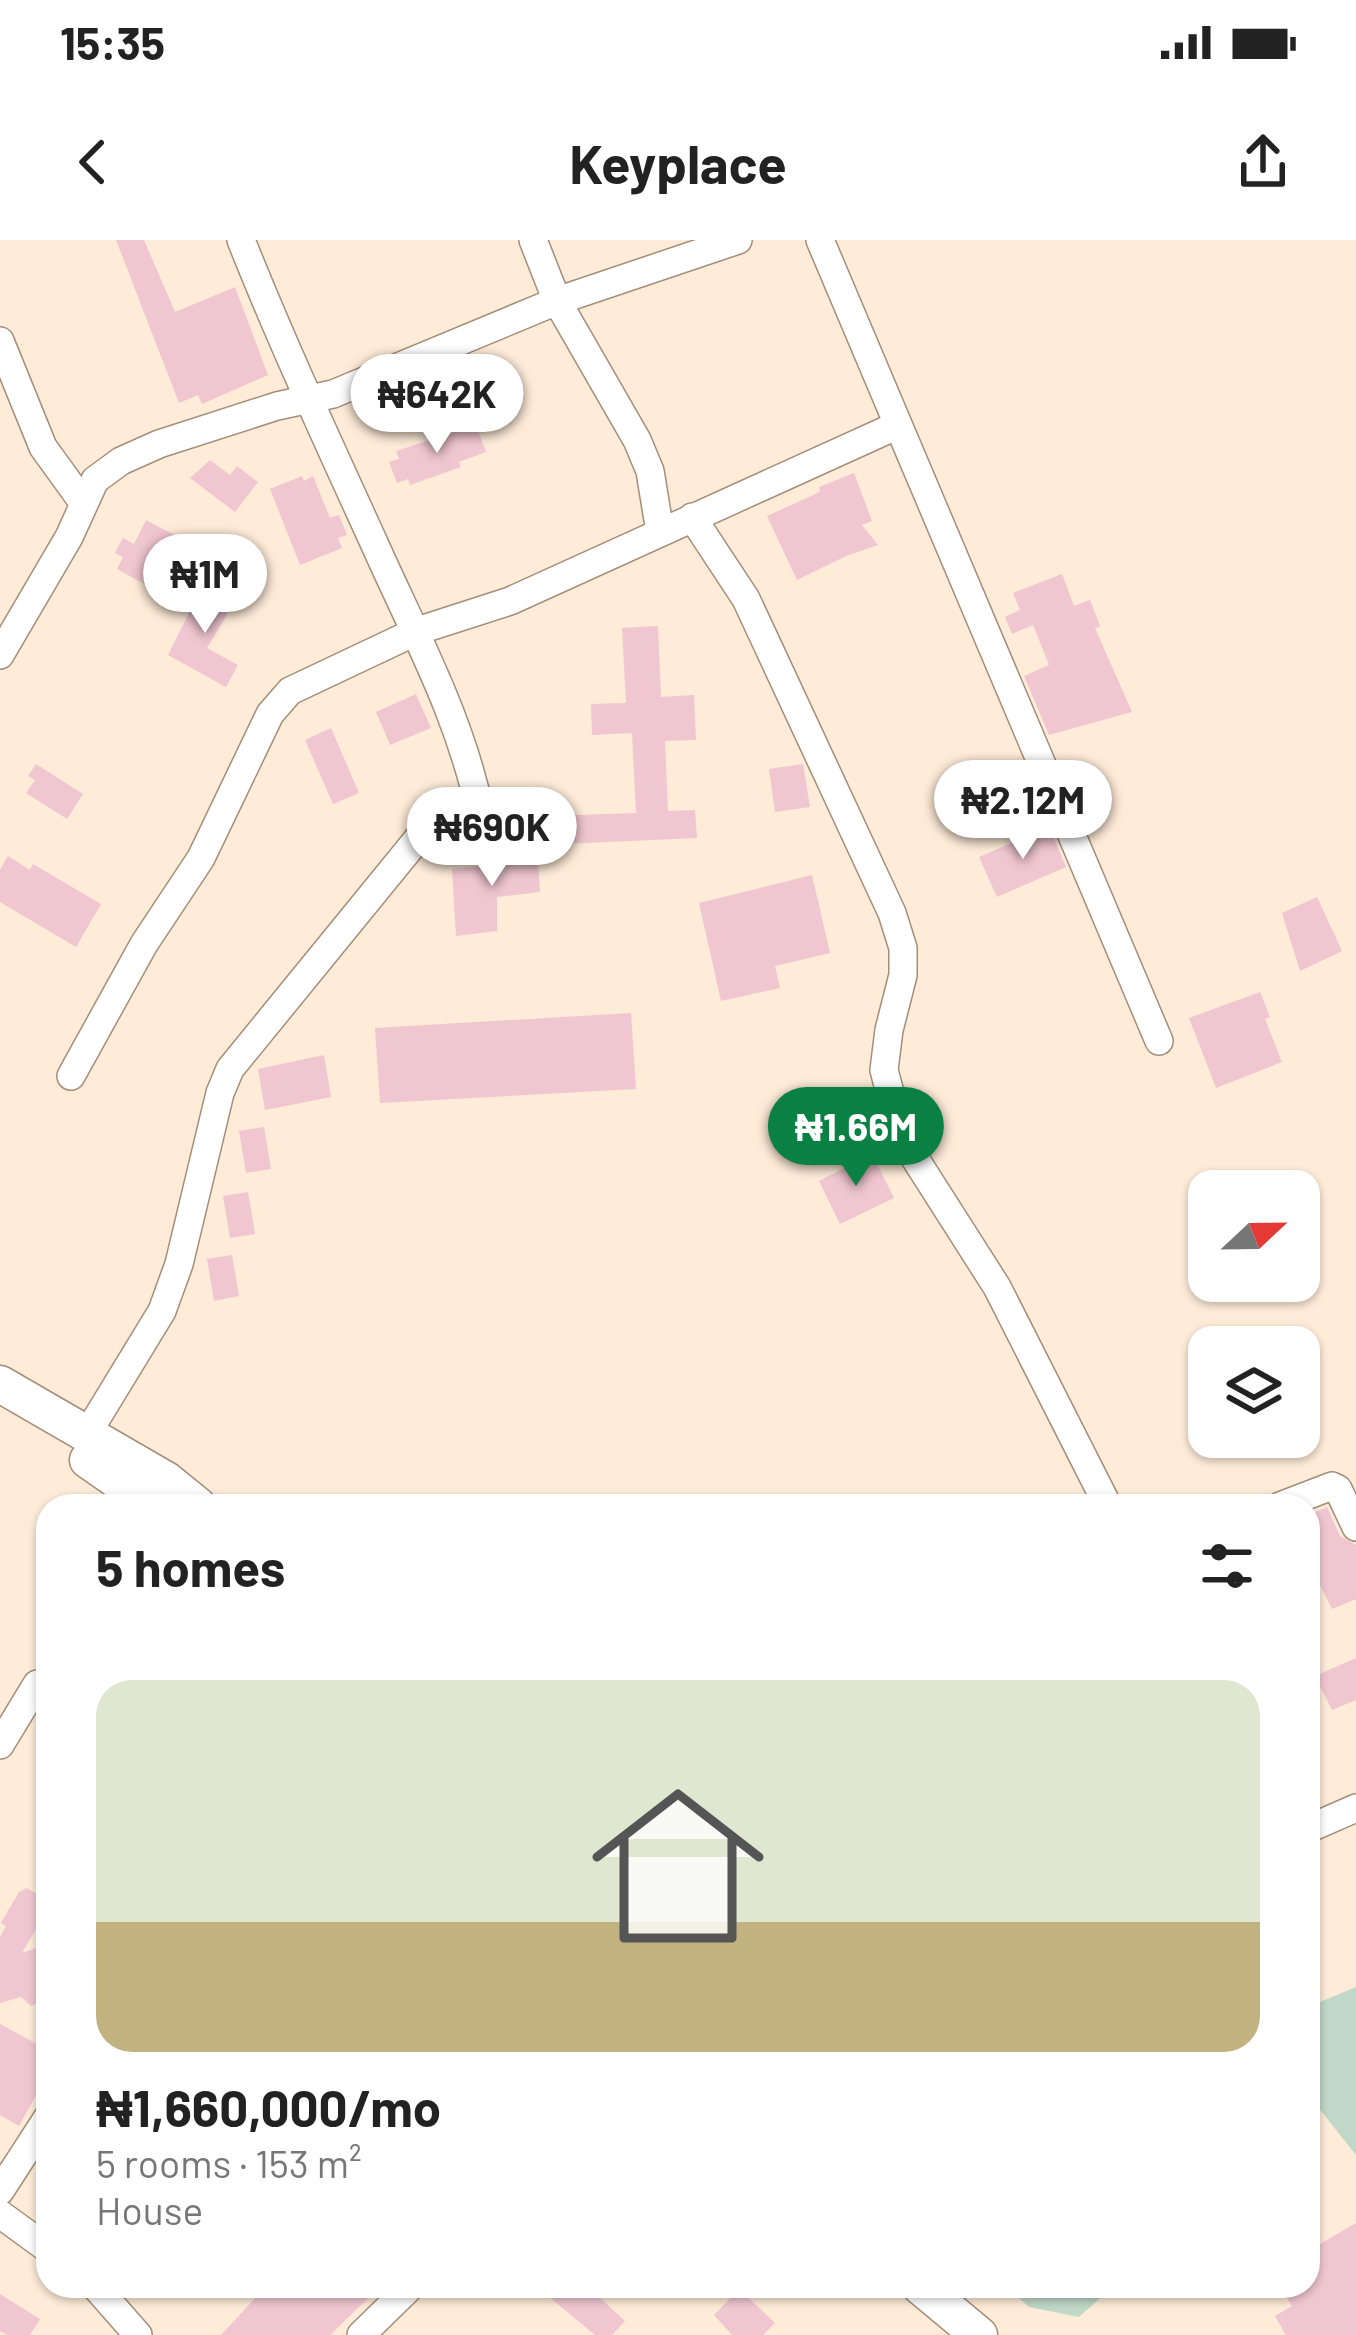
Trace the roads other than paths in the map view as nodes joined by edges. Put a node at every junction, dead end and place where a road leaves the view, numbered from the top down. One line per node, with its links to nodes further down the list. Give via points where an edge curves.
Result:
1 (241, 240): 7 (street)
2 (532, 240): 5 (street)
3 (738, 240): 5 (street)
4 (820, 240): 8 (street)
5 (557, 301): 7 (street); 11 (street, via 637,440)
6 (0, 341): 9 (street, via 43,447)
7 (310, 400): 9 (street, via 122,461 95,479); 12 (street)
8 (898, 424): 10 (street); 16 (street)
9 (82, 502): 13 (street)
10 (692, 518): 11 (street); 21 (street, via 746,599 892,913 903,975 884,1070 902,1138 997,1287)
11 (660, 532): 12 (street, via 510,602)
12 (417, 631): 15 (street); 17 (street, via 290,691 270,714 201,858)
13 (0, 655)
14 (558, 816): 15 (street)
15 (482, 820): 20 (street, via 433,826 420,836 230,1069 162,1311)
16 (1159, 1041)
17 (71, 1076)
18 (0, 1384): 20 (main road)
19 (0, 1412): 22 (main road)
20 (87, 1433): 23 (main road)
21 (1093, 1478): 24 (street); 25 (street)
22 (137, 1494)
23 (183, 1494)
24 (1086, 1494)
25 (1102, 1494)
26 (1311, 1494): 27 (street, via 1338,1489)
27 (1356, 1527)
28 (36, 1686): 29 (street)
29 (0, 1745)
30 (1356, 1808): 31 (street)
31 (1320, 1824)
32 (36, 2136): 33 (street)
33 (0, 2191)
34 (0, 2214): 35 (street)
35 (36, 2240)
36 (105, 2298): 40 (street)
37 (399, 2298): 41 (street)
38 (934, 2298): 42 (main road)
39 (963, 2298): 43 (main road)
40 (138, 2335)
41 (362, 2335)
42 (979, 2335)
43 (1001, 2335)

